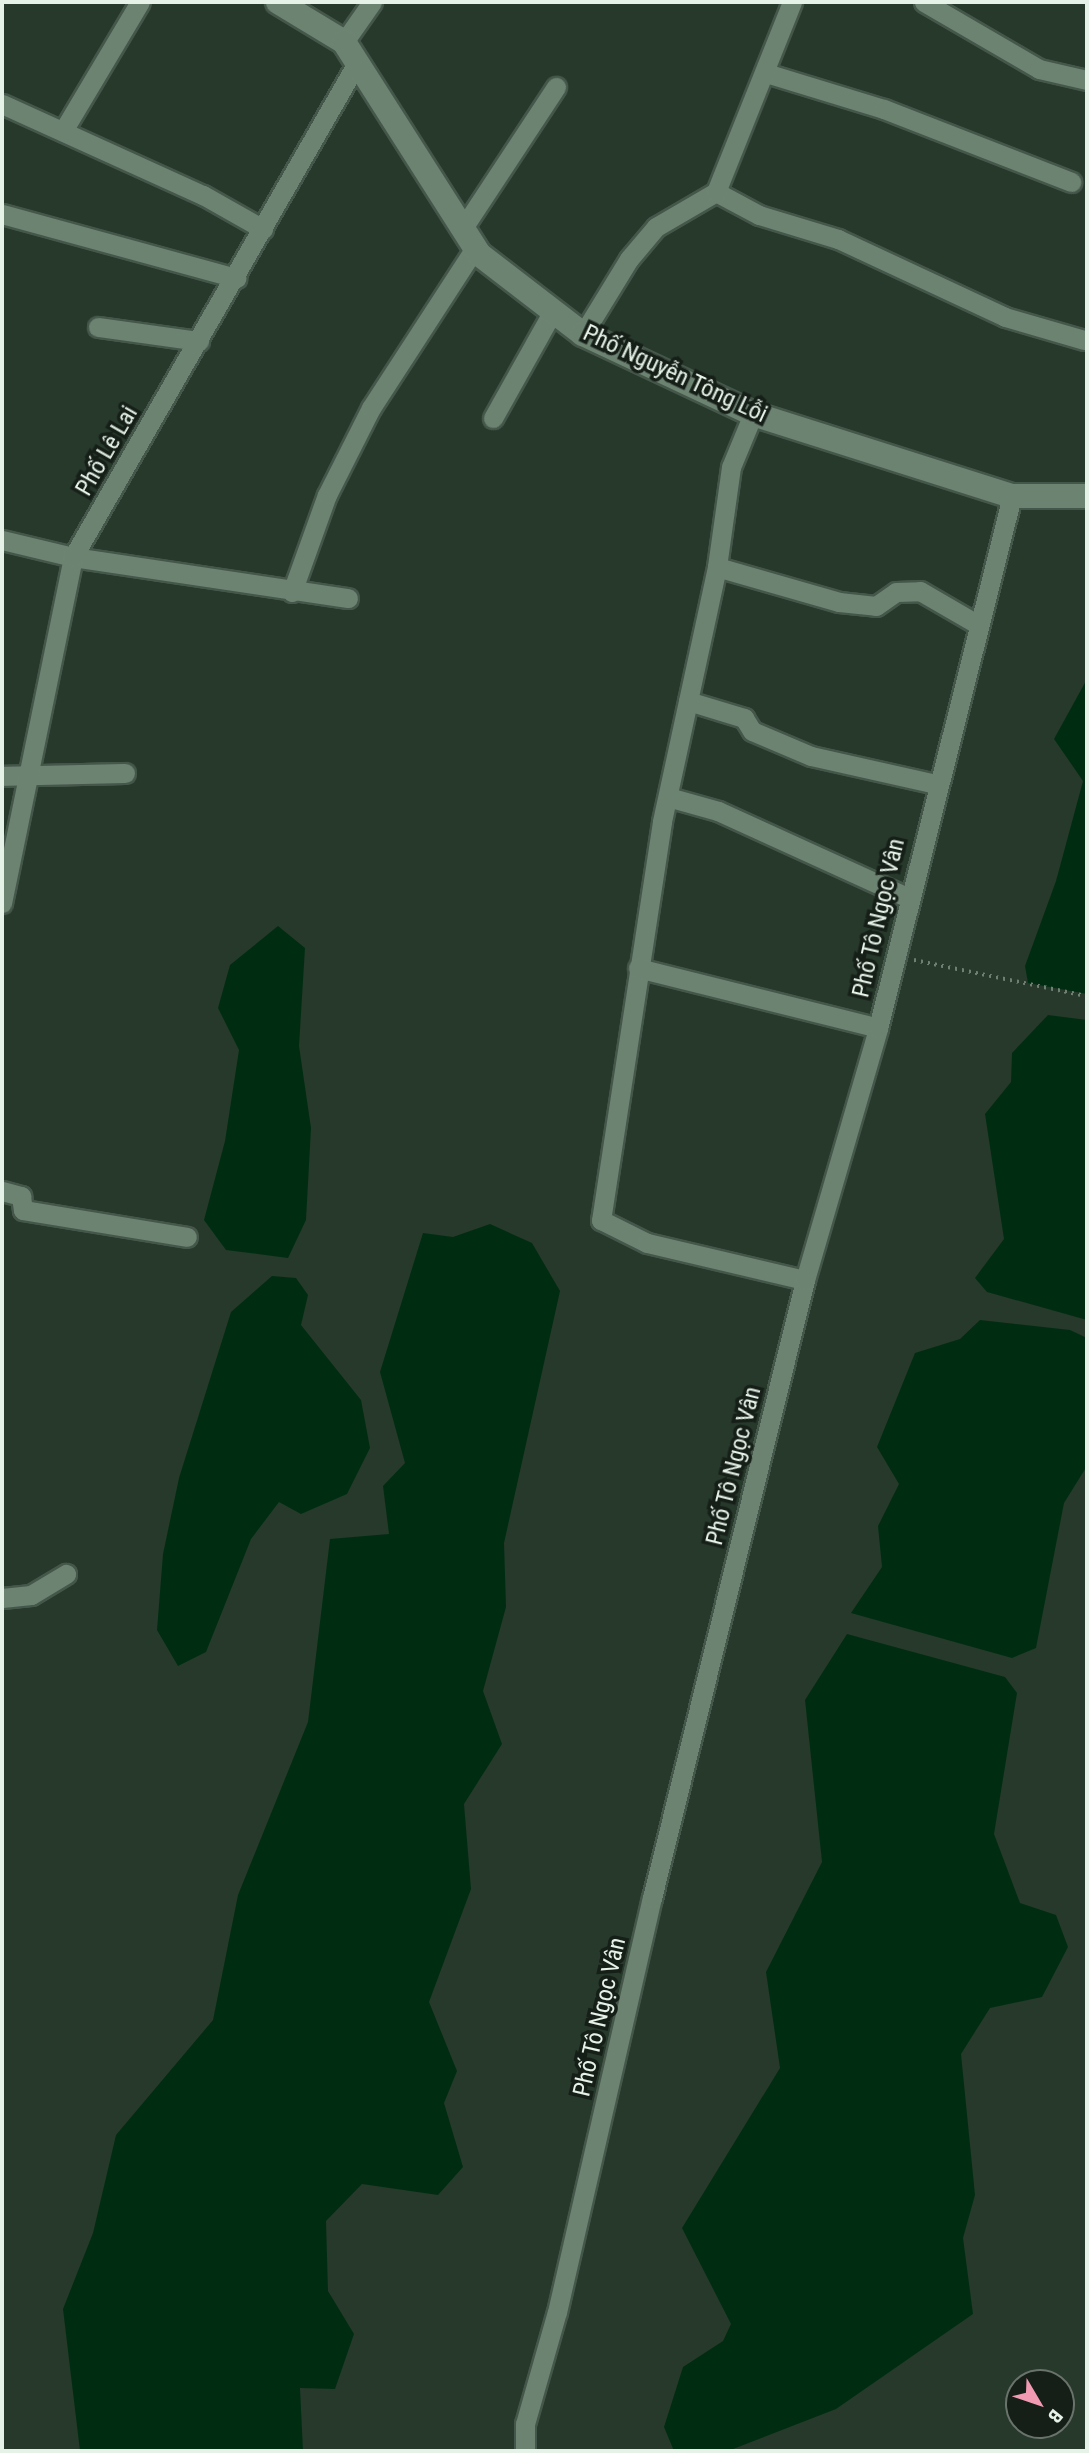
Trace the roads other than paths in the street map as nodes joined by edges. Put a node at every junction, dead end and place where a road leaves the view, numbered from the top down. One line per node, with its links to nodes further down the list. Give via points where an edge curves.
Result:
1 (139, 2): 11 (street)
2 (278, 2): 6 (street, Phố Nguyễn Tông Lỗi)
3 (372, 2): 6 (street, Phố Lê Lai)
4 (792, 2): 7 (street)
5 (924, 2): 8 (street, via 1039,69)
6 (351, 52): 15 (street, Phố Lê Lai); 16 (street, Phố Nguyễn Tông Lỗi)
7 (766, 73): 12 (street, via 884,109); 13 (street)
8 (1087, 80)
9 (556, 88): 16 (street)
10 (2, 104): 11 (street)
11 (63, 131): 15 (street)
12 (1071, 182)
13 (716, 192): 20 (street, via 656,228 629,259); 21 (street, via 759,215 838,239 1005,317)
14 (2, 214): 17 (street)
15 (263, 229): 17 (street, Phố Lê Lai)
16 (469, 238): 18 (street, Phố Nguyễn Tông Lỗi); 30 (street, via 371,408 327,495)
17 (236, 278): 22 (street, Phố Lê Lai)
18 (553, 311): 20 (street, Phố Nguyễn Tông Lỗi); 24 (street)
19 (98, 327): 22 (street)
20 (583, 334): 23 (street, Phố Nguyễn Tông Lỗi)
21 (1084, 340)
22 (199, 341): 28 (street, Phố Lê Lai)
23 (754, 414): 25 (street, Phố Nguyễn Tông Lỗi); 29 (street, via 732,467)
24 (493, 418)
25 (1012, 496): 26 (street, Phố Nguyễn Tông Lỗi); 32 (street, Phố Tô Ngọc Vân)
26 (1087, 496)
27 (2, 540): 28 (street)
28 (73, 557): 30 (street); 34 (street, Phố Lê Lai)
29 (718, 567): 32 (street, via 839,602 876,606 896,592 920,591); 33 (street)
30 (292, 592): 31 (street)
31 (348, 598)
32 (977, 624): 37 (street, Phố Tô Ngọc Vân)
33 (688, 701): 37 (street, via 744,719 752,731 811,756); 38 (street)
34 (29, 772): 35 (street); 36 (street); 40 (street, Phố Lê Lai)
35 (124, 773)
36 (2, 776)
37 (936, 784): 39 (street, Phố Tô Ngọc Vân)
38 (667, 797): 39 (street, via 718,811); 41 (street)
39 (907, 897): 42 (street, Phố Tô Ngọc Vân)
40 (2, 903)
41 (638, 968): 42 (street); 45 (street, via 607,1204 601,1220 647,1242)
42 (878, 1028): 45 (street, Phố Tô Ngọc Vân)
43 (2, 1191): 44 (street, via 21,1196 23,1210)
44 (187, 1237)
45 (805, 1280): 48 (street, Phố Tô Ngọc Vân, via 557,2312 525,2424)
46 (66, 1574): 47 (street, via 30,1595)
47 (2, 1598)
48 (525, 2451)

